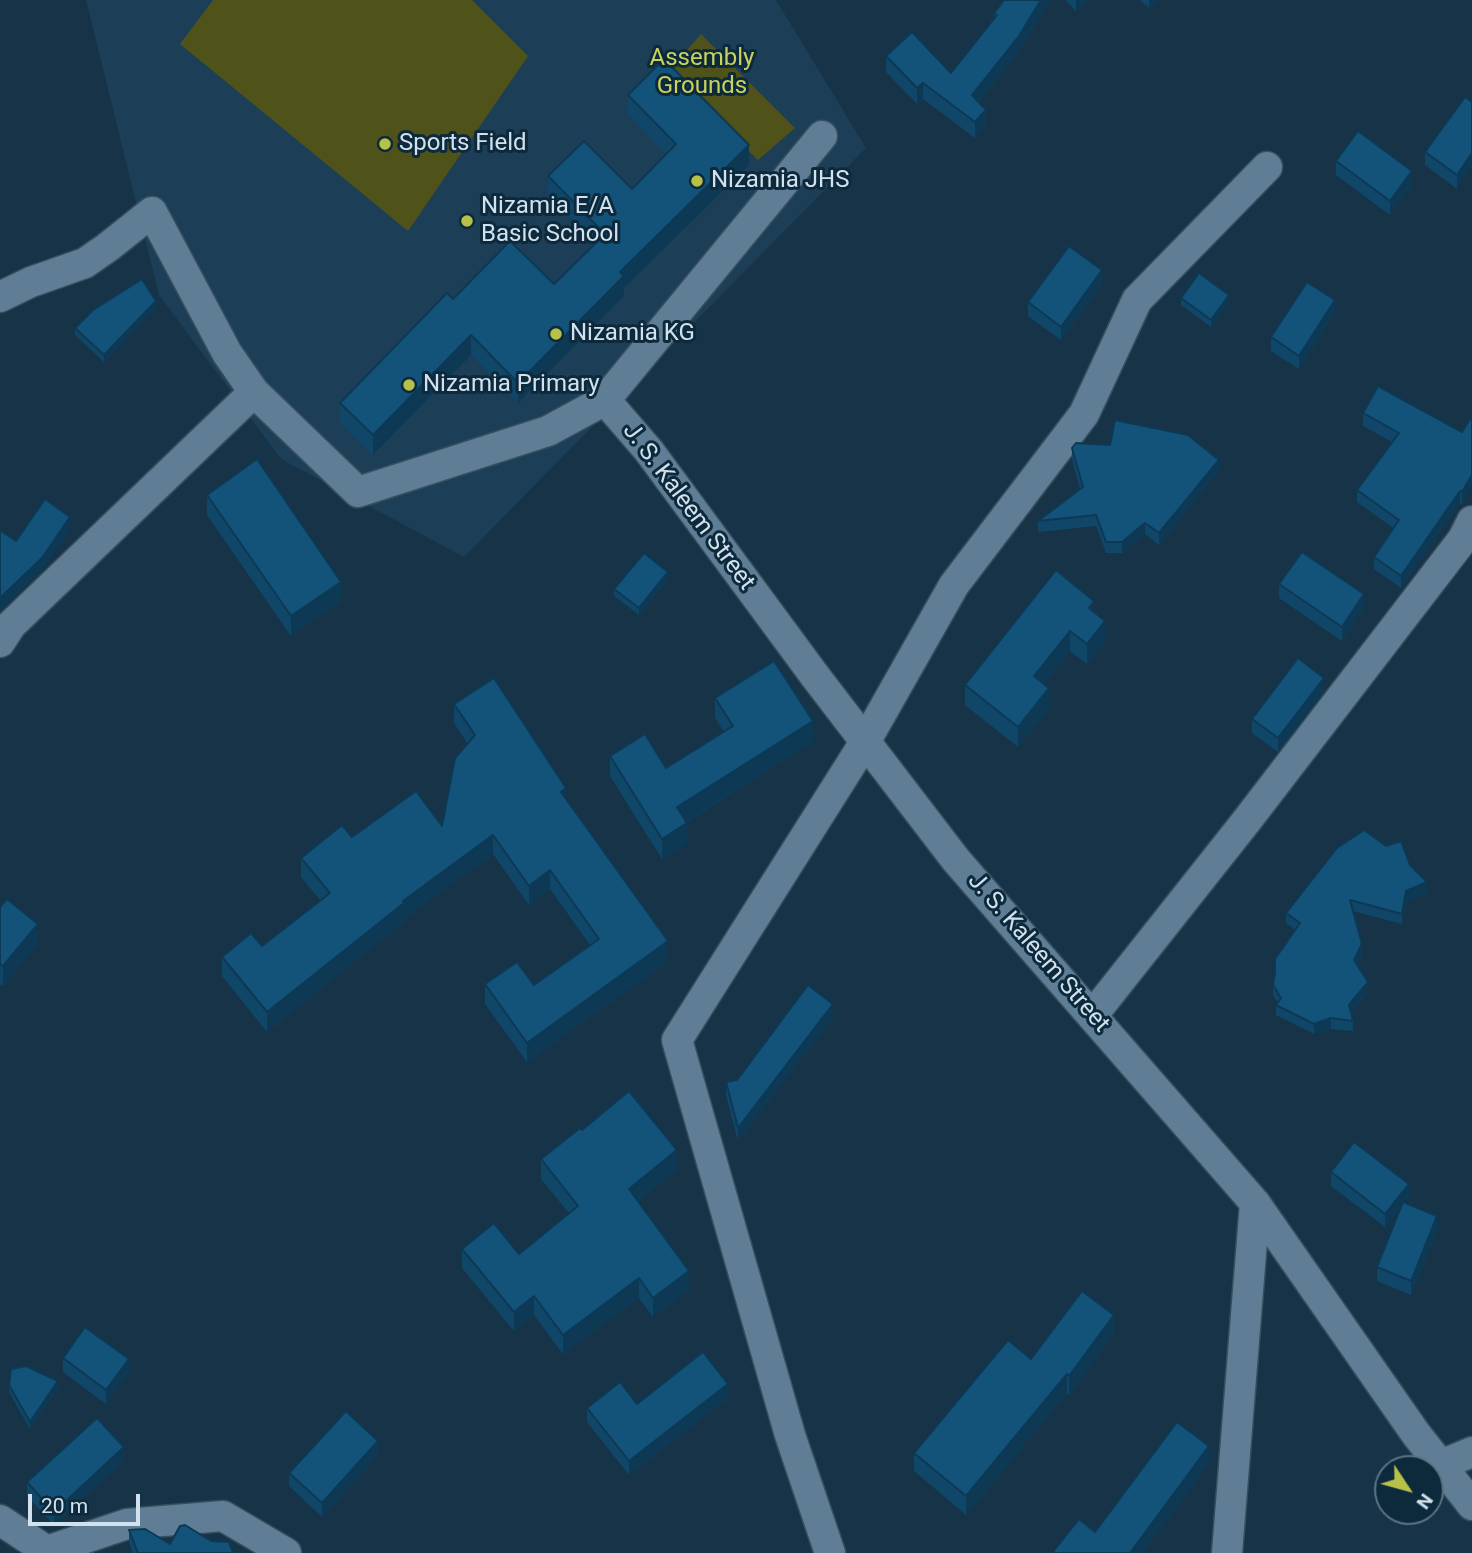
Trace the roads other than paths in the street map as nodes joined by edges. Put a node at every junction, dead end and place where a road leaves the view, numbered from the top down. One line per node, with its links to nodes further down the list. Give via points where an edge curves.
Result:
1 (822, 136): 5 (street)
2 (1268, 167): 8 (street, via 1137,300 1084,414 954,585)
3 (0, 297): 4 (street, via 85,263 152,212 227,353)
4 (254, 393): 5 (street, via 358,492 548,430); 7 (street, via 11,625)
5 (605, 400): 8 (street, J. S. Kaleem Street, via 649,451)
6 (1472, 521): 9 (street, via 1248,819)
7 (0, 642)
8 (865, 742): 9 (street, J. S. Kaleem Street, via 956,860); 18 (street, via 677,1040 790,1435)
9 (1092, 1016): 10 (street, J. S. Kaleem Street)
10 (1255, 1203): 12 (street, J. S. Kaleem Street); 19 (street)
11 (1472, 1452): 13 (street)
12 (1433, 1455)
13 (1444, 1464)
14 (1444, 1469): 15 (street, J. S. Kaleem Street)
15 (1472, 1505)
16 (0, 1520): 17 (street, via 47,1551 127,1524 223,1516)
17 (286, 1553)
18 (830, 1553)
19 (1227, 1553)

